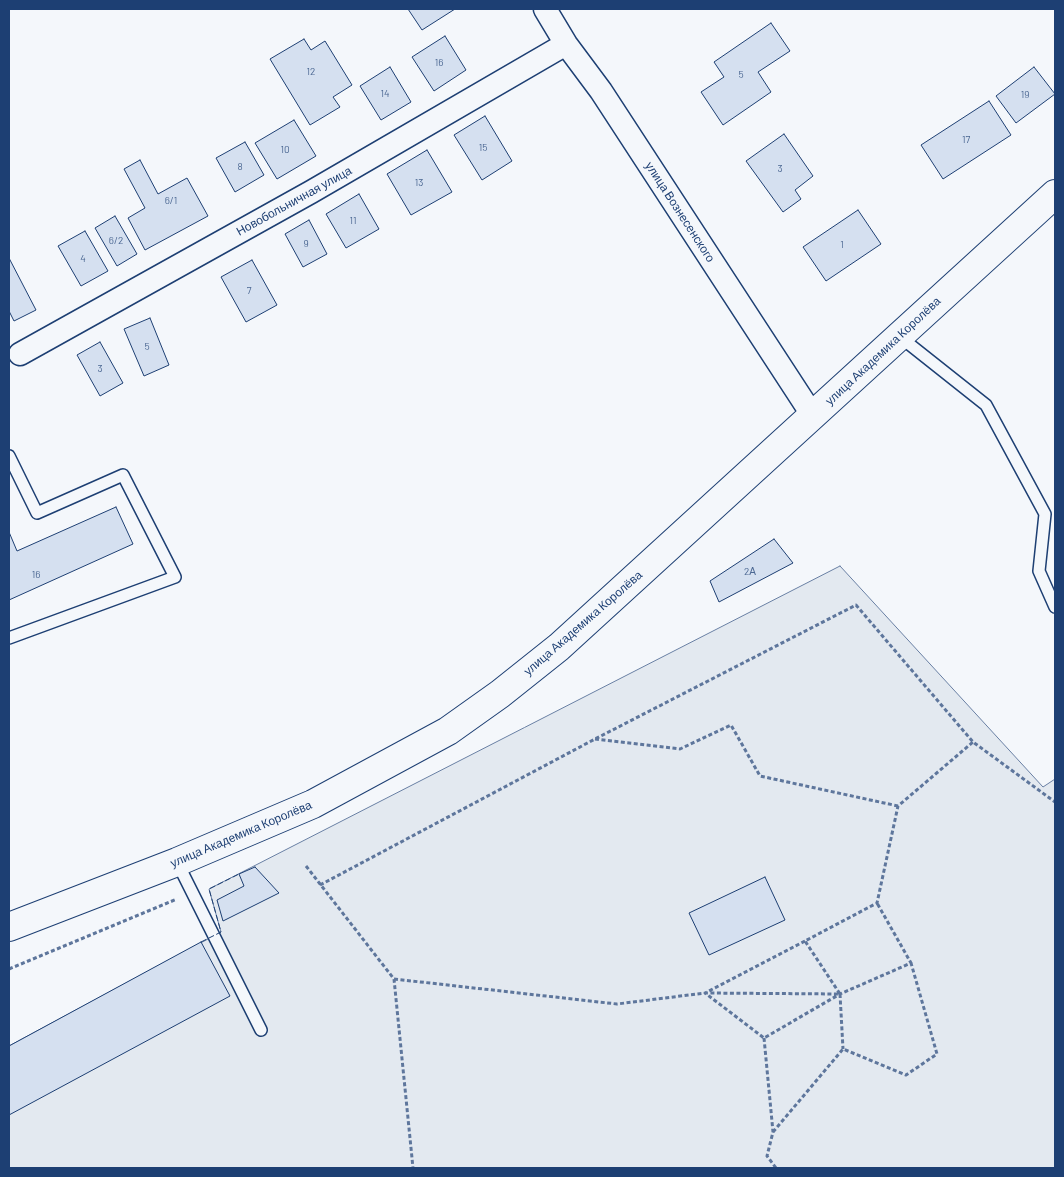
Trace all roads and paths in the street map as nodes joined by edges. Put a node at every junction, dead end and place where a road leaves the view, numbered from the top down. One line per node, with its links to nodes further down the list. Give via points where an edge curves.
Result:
1 (545, 9): 2 (street, улица Вознесенского)
2 (566, 44): 5 (street, Новобольничная улица, via 311,192); 6 (street, улица Вознесенского, via 601,91)
3 (1055, 194): 4 (street, улица Академика Королёва)
4 (898, 336): 6 (street, улица Академика Королёва); 8 (lane, via 986,405 1045,514 1039,571)
5 (20, 354)
6 (813, 416): 14 (street, улица Академика Королёва, via 559,647 448,731 313,804)
7 (9, 456): 9 (lane, via 37,513 123,475 175,578)
8 (1055, 607)
9 (9, 638)
10 (595, 739): 11 (path, via 856,605); 13 (path, via 680,749 731,725 760,776); 16 (path)
11 (973, 742): 12 (path); 13 (path)
12 (1055, 802)
13 (898, 806): 18 (path)
14 (177, 862): 17 (lane); 19 (street, улица Академика Королёва)
15 (306, 866): 16 (path)
16 (320, 885): 23 (path)
17 (192, 893): 22 (path); 26 (lane)
18 (877, 903): 20 (path); 21 (path)
19 (14, 923)
20 (805, 941): 24 (path); 25 (path)
21 (911, 963): 25 (path); 28 (path, via 937,1054 906,1075)
22 (9, 969)
23 (394, 979): 24 (path, via 617,1004); 30 (path)
24 (705, 993): 25 (path); 27 (path)
25 (840, 994): 27 (path); 28 (path)
26 (261, 1030)
27 (764, 1038): 29 (path)
28 (843, 1049): 29 (path)
29 (773, 1132): 31 (path, via 767,1156)
30 (413, 1168)
31 (776, 1168)

